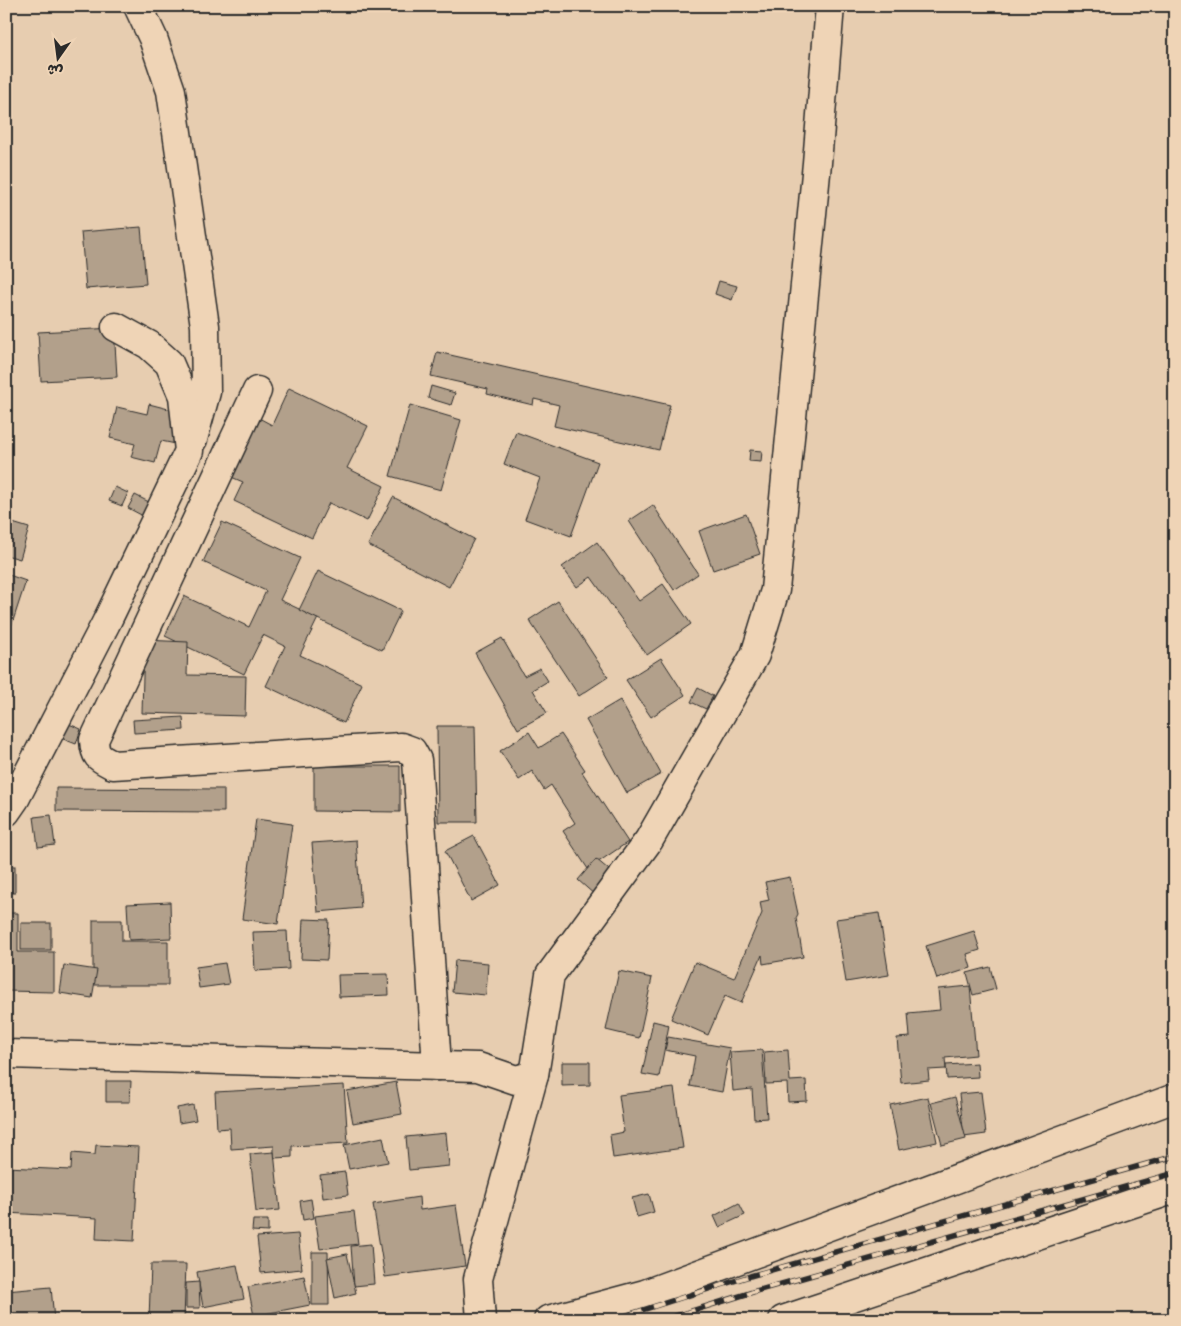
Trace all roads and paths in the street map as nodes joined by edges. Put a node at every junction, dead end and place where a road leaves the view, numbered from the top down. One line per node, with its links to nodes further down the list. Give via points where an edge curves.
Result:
1 (138, 6): 5 (street, via 154,38 170,91 205,326 206,392)
2 (830, 6): 9 (street, via 775,590 755,655 649,840 550,976)
3 (116, 327): 5 (street, via 149,345 169,363 183,396)
4 (257, 391): 8 (street, via 94,740 95,750 101,759 114,765 401,747 412,752 417,760)
5 (190, 451): 6 (street, via 102,632)
6 (6, 812)
7 (6, 1054): 8 (street)
8 (437, 1066): 9 (street, via 478,1067 516,1080)
9 (534, 1075): 12 (street, via 478,1279)
10 (1175, 1098): 13 (street, via 645,1294)
11 (1175, 1189): 14 (street)
12 (481, 1320)
13 (548, 1320)
14 (784, 1320)

